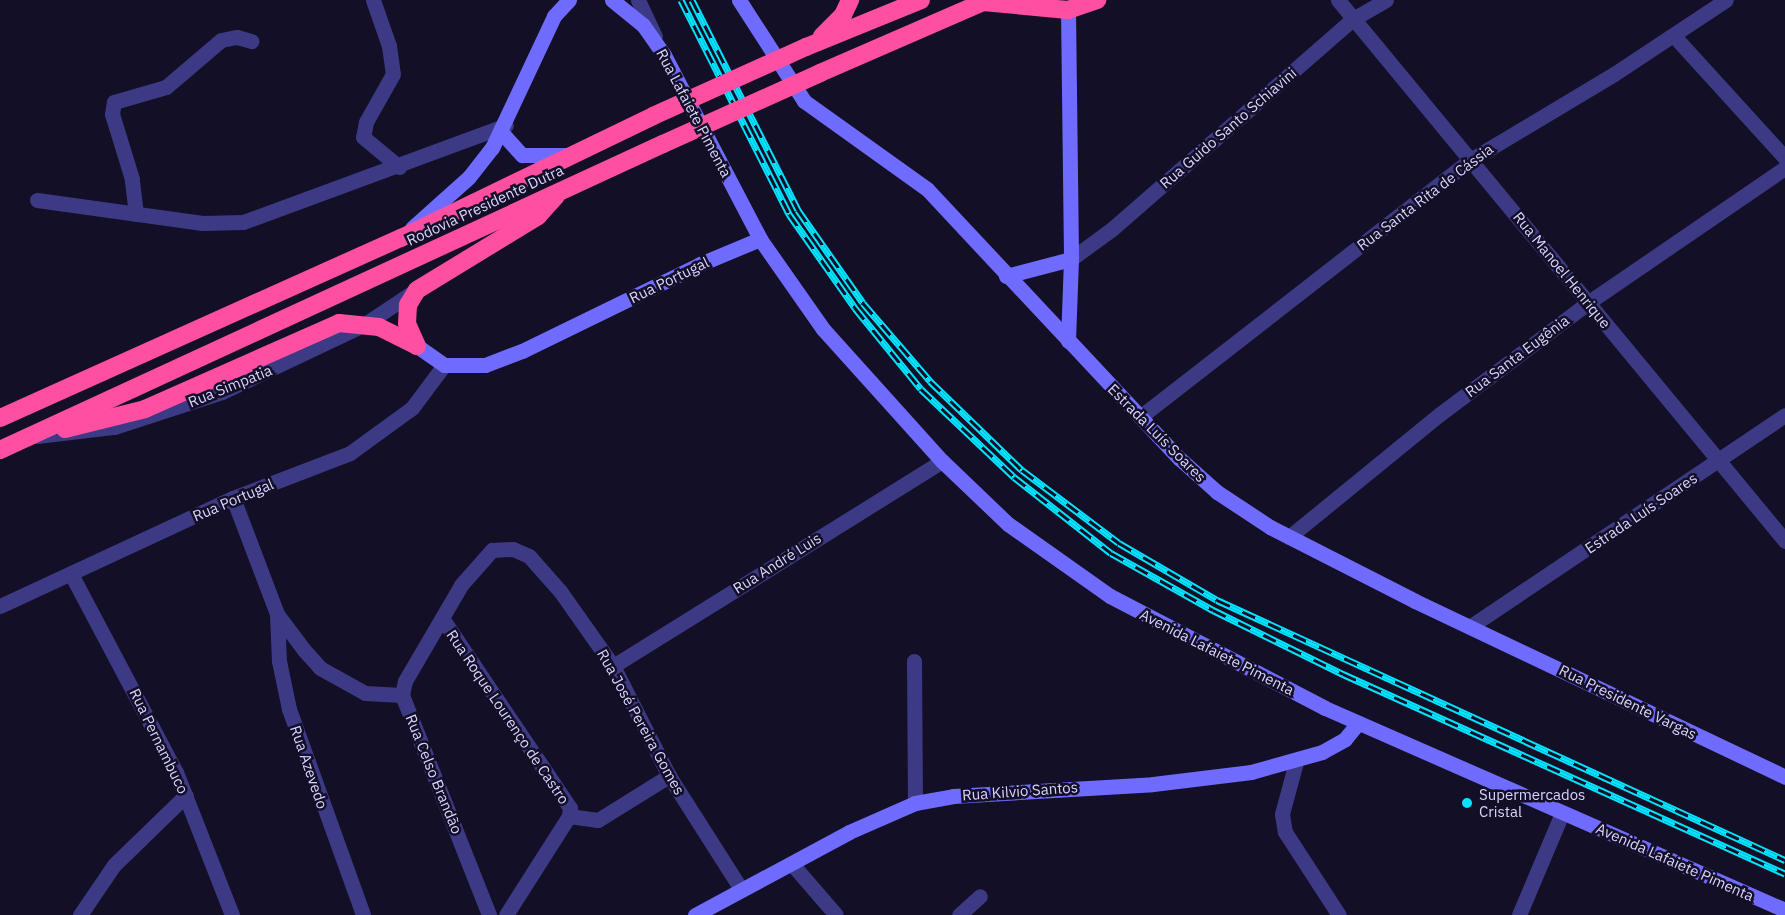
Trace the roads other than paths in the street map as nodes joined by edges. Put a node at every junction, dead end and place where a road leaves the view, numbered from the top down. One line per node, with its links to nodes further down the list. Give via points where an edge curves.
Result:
1 (373, 0): 23 (street, via 389,46 393,74 366,122 363,137)
2 (569, 0): 19 (main road, via 552,22)
3 (612, 0): 18 (main road, Rua Lafaiete Pimenta, via 643,25)
4 (638, 0): 18 (street)
5 (739, 0): 31 (main road, Estrada Luís Soares, via 804,100 927,189)
6 (850, 0): 17 (highway, via 843,15)
7 (921, 0): 17 (highway, Rodovia Presidente Dutra)
8 (1096, 0): 13 (highway)
9 (1338, 0): 14 (street, Rua Manoel Henrique)
10 (1386, 0): 14 (street, Rua Guido Santo Schiavini)
11 (1726, 0): 15 (street, Rua Santa Rita de Cássia)
12 (986, 1): 13 (highway); 25 (highway, Rodovia Presidente Dutra, bridge)
13 (1068, 10): 30 (main road)
14 (1353, 19): 22 (street, Rua Manoel Henrique); 30 (street, Rua Guido Santo Schiavini, via 1112,229)
15 (1674, 36): 21 (street); 22 (street, Rua Santa Rita de Cássia)
16 (251, 41): 27 (street, via 237,37 221,40 166,87 114,102 112,114 130,170)
17 (812, 45): 20 (highway, Rodovia Presidente Dutra, bridge, via 653,116)
18 (664, 55): 29 (main road, Rua Lafaiete Pimenta)
19 (504, 129): 20 (main road, via 522,155); 23 (street); 28 (main road, via 469,177)
20 (579, 155): 28 (highway, Rodovia Presidente Dutra)
21 (1785, 158)
22 (1472, 159): 33 (street, Rua Manoel Henrique); 41 (street, Rua Santa Rita de Cássia)
23 (399, 166): 27 (street, via 243,222 202,223)
24 (1785, 168): 33 (street, Rua Santa Eugênia)
25 (564, 188): 32 (highway, via 538,216); 43 (highway, Rodovia Presidente Dutra)
26 (37, 200): 27 (street)
27 (136, 214)
28 (401, 238): 35 (highway, Rodovia Presidente Dutra)
29 (760, 239): 38 (main road, Rua Portugal, via 522,351 485,365); 45 (main road, Avenida Lafaiete Pimenta, via 823,329)
30 (1071, 259): 31 (main road); 36 (main road)
31 (1006, 276): 36 (main road, Estrada Luís Soares)
32 (417, 290): 34 (street); 37 (highway, via 408,305 407,324)
33 (1589, 302): 46 (street, Rua Manoel Henrique); 49 (street, Rua Santa Eugênia, via 1440,414)
34 (365, 324): 37 (highway); 43 (highway, via 339,323 145,410)
35 (180, 338): 39 (highway, via 131,350); 42 (highway, Rodovia Presidente Dutra)
36 (1068, 341): 41 (main road, Estrada Luís Soares)
37 (417, 346): 38 (main road)
38 (444, 364): 47 (street, Rua Portugal, via 412,408 350,453)
39 (0, 406)
40 (1785, 415): 46 (street, Estrada Luís Soares)
41 (1140, 417): 49 (main road, Estrada Luís Soares, via 1196,476)
42 (0, 418)
43 (28, 437): 44 (highway, Rodovia Presidente Dutra)
44 (0, 450)
45 (942, 461): 56 (street, Rua André Luis); 58 (main road, Avenida Lafaiete Pimenta, via 1008,524 1110,596)
46 (1718, 462): 48 (street, Rua Manoel Henrique); 54 (street, Estrada Luís Soares)
47 (233, 498): 50 (street, Rua Portugal); 52 (street, Rua Celso Brandão)
48 (1783, 536)
49 (1289, 537): 54 (main road, Estrada Luís Soares)
50 (71, 574): 51 (street, Rua Portugal); 62 (street, Rua Pernambuco)
51 (0, 606)
52 (277, 614): 57 (street, Rua Celso Brandão, via 320,668 344,684 365,693); 72 (street, Rua Azevedo, via 279,661 289,709)
53 (442, 618): 56 (street, Rua José Pereira Gomes, via 461,585 492,550 513,549 529,556 560,591); 57 (street, Rua José Pereira Gomes, via 405,681); 65 (street, Rua Roque Lourenço de Castro, via 568,800)
54 (1471, 626): 61 (main road, Rua Presidente Vargas)
55 (914, 661): 63 (street)
56 (613, 666): 60 (street, Rua José Pereira Gomes)
57 (402, 695): 73 (street, Rua Celso Brandão)
58 (1358, 723): 59 (main road, Rua Kilvio Santos, via 1345,739); 64 (main road, Avenida Lafaiete Pimenta)
59 (1296, 762): 63 (main road, Rua Kilvio Santos, via 1251,772 1153,784 1042,789); 78 (street, via 1282,814 1285,832)
60 (669, 776): 65 (street, via 598,820); 67 (street, Rua José Pereira Gomes)
61 (1785, 777)
62 (186, 795): 70 (street, via 114,865); 71 (street, Rua Pernambuco)
63 (915, 802): 66 (main road, Rua Kilvio Santos)
64 (1562, 813): 69 (main road, Avenida Lafaiete Pimenta); 79 (street)
65 (569, 816): 74 (street)
66 (792, 864): 67 (main road, Rua Kilvio Santos); 76 (street)
67 (741, 889): 75 (main road, Rua Kilvio Santos)
68 (980, 896): 77 (street)
69 (1785, 910)
70 (80, 915)
71 (232, 915)
72 (363, 915)
73 (489, 915)
74 (506, 915)
75 (695, 915)
76 (836, 915)
77 (959, 915)
78 (1338, 915)
79 (1519, 915)

